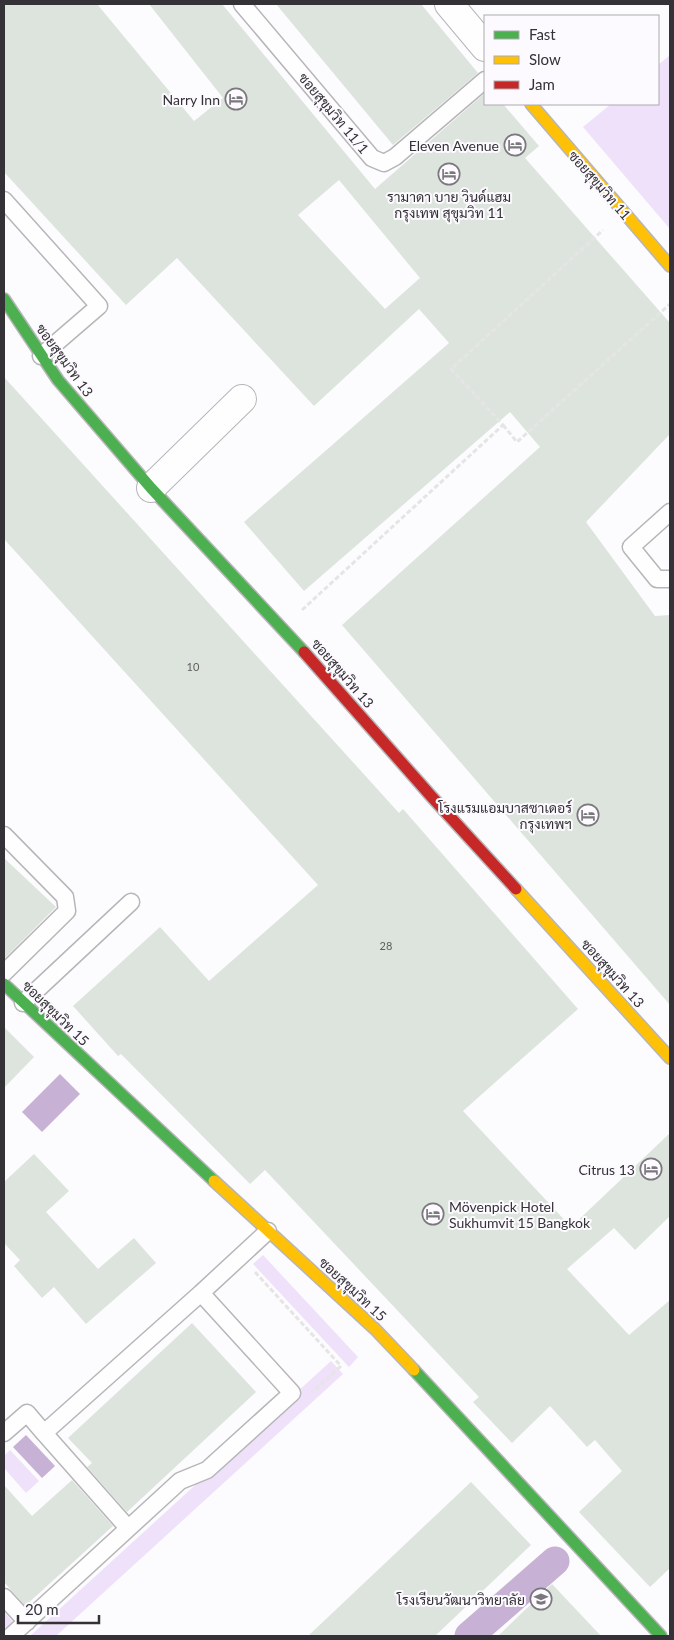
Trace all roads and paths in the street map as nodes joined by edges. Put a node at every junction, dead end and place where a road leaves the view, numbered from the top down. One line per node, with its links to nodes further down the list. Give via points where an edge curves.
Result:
1 (242, 4): 4 (lane, ซอยสุขุมวิท 11/1, via 372,158 384,163 396,157)
2 (449, 4): 3 (street)
3 (484, 46)
4 (484, 81)
5 (532, 105): 8 (street, ซอยสุขุมวิท 11)
6 (6, 208): 11 (lane, via 99,306)
7 (610, 224): 13 (path, via 451,369)
8 (670, 266)
9 (4, 299): 11 (street, ซอยสุขุมวิท 13)
10 (670, 304): 13 (path, via 517,442)
11 (42, 356): 14 (street, ซอยสุขุมวิท 13, via 58,380)
12 (242, 399): 14 (street)
13 (503, 425): 17 (path)
14 (151, 488): 17 (street, ซอยสุขุมวิท 13)
15 (670, 512): 16 (lane, via 630,547 657,579)
16 (670, 579)
17 (283, 628): 23 (street, ซอยสุขุมวิท 13)
18 (4, 834): 20 (lane, via 65,898 67,911)
19 (131, 902): 22 (lane)
20 (4, 974)
21 (4, 984): 22 (street, ซอยสุขุมวิท 15)
22 (24, 1003): 24 (street, ซอยสุขุมวิท 15)
23 (670, 1058)
24 (268, 1231): 25 (lane); 32 (street, ซอยสุขุมวิท 15, via 375,1329)
25 (201, 1293): 27 (lane); 28 (lane, via 292,1393 207,1470 180,1481)
26 (4, 1433): 27 (lane, via 27,1413)
27 (44, 1433): 28 (lane)
28 (128, 1528): 30 (lane)
29 (4, 1597): 30 (lane)
30 (27, 1622): 31 (lane)
31 (11, 1636)
32 (661, 1636)

